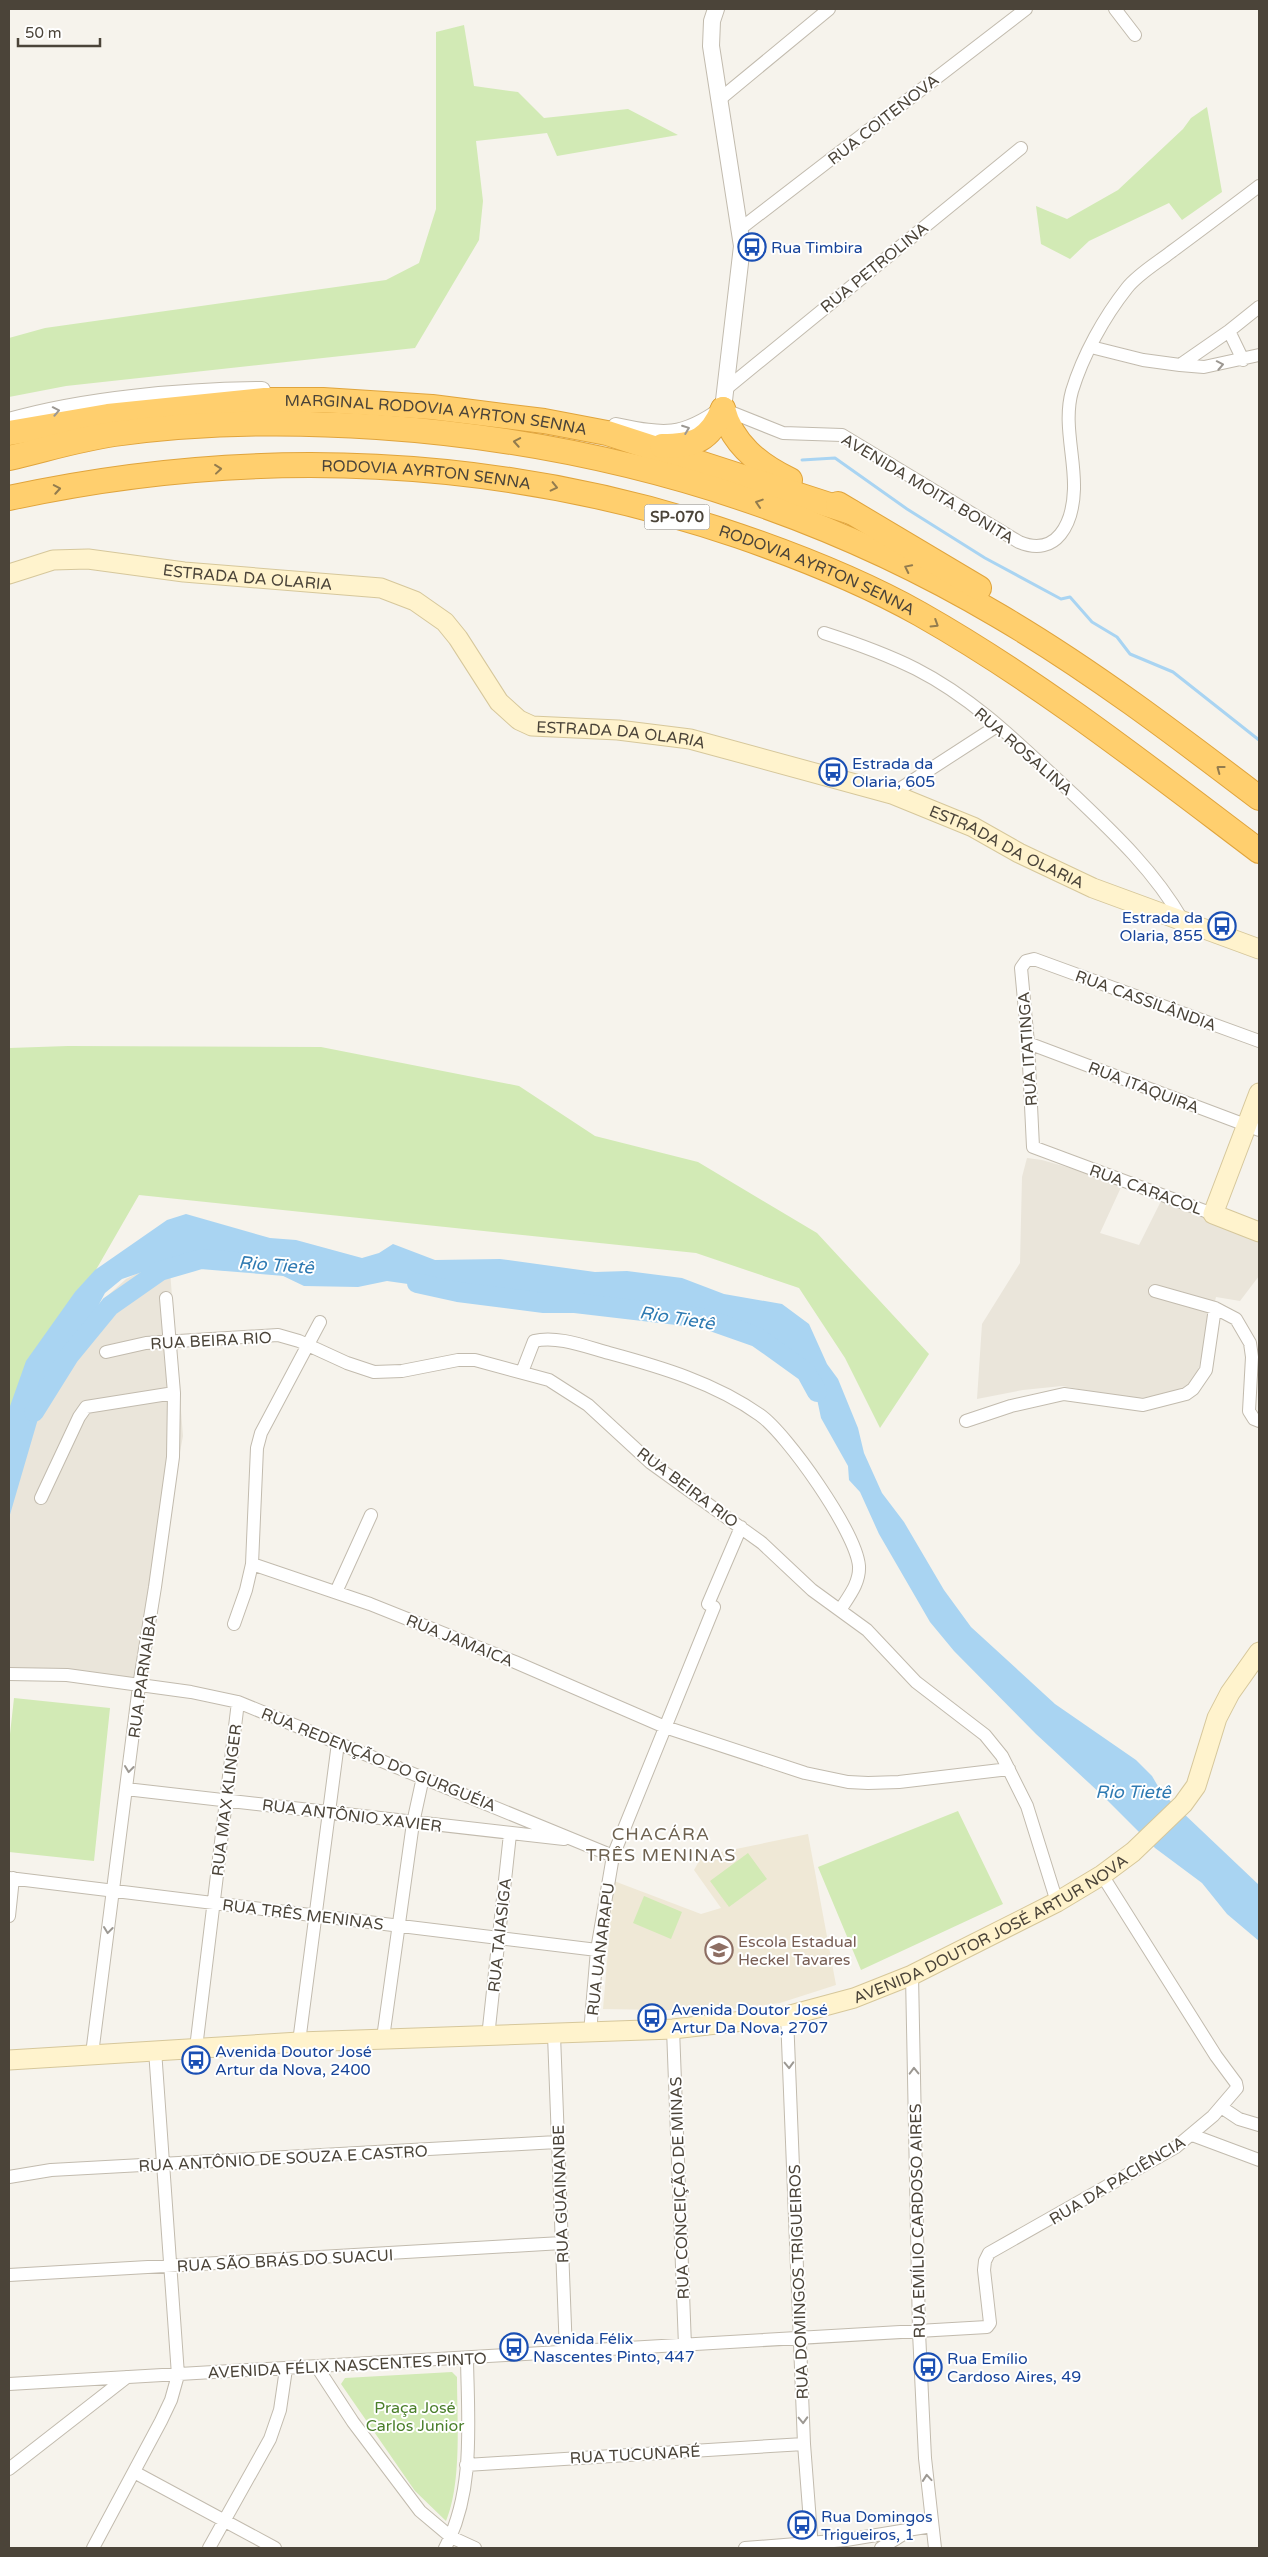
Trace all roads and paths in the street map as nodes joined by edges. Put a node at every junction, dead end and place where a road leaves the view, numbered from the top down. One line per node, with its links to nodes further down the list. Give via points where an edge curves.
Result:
1 (716, 9): 6 (street, via 711,46)
2 (829, 9): 6 (street)
3 (1026, 9): 9 (street, RUA COITENOVA)
4 (1115, 9): 5 (street)
5 (1134, 35)
6 (720, 99): 9 (street)
7 (1021, 148): 16 (street, RUA PETROLINA)
8 (1259, 186): 12 (street, AVENIDA MOITA BONITA, via 1128,286)
9 (740, 229): 16 (street, via 742,246)
10 (1259, 307): 11 (street)
11 (1229, 331): 14 (street); 15 (street)
12 (1091, 347): 15 (street); 16 (street, AVENIDA MOITA BONITA, via 1071,393 1072,504 1059,539 1043,546 1019,542 842,435 784,433)
13 (1259, 355): 14 (street)
14 (1243, 360): 15 (street, one-way to 14, via 1204,367)
15 (1180, 365)
16 (725, 398): 17 (street, MARGINAL RODOVIA AYRTON SENNA, one-way to 16, via 85,405 238,391 320,390 496,404 655,434 681,432 706,421); 19 (highway, via 717,424 692,444); 22 (highway, via 737,438 756,461)
17 (9, 421)
18 (9, 433): 19 (highway, MARGINAL RODOVIA AYRTON SENNA, via 80,419 149,411 265,400 323,400 432,407 544,421 607,433)
19 (650, 446): 22 (highway, MARGINAL RODOVIA AYRTON SENNA)
20 (9, 458): 25 (highway, SP-070, one-way to 20, via 997,615 854,541 767,506 668,474 563,450 432,431 309,423 224,424 112,434)
21 (9, 498): 29 (highway, RODOVIA AYRTON SENNA / SP-070, one-way to 29, via 107,480 246,466 348,464 448,471 537,483 698,522 842,576 918,613 1006,667)
22 (851, 512): 25 (highway, via 988,594)
23 (9, 574): 27 (main road, ESTRADA DA OLARIA, via 53,560 88,559 184,572 381,588 416,600 445,622 499,702 519,720 532,726 618,730 690,740)
24 (824, 633): 26 (street, RUA ROSALINA, via 862,645 917,669)
25 (1075, 663): 28 (highway, SP-070, one-way to 25)
26 (997, 726): 27 (street); 30 (street, RUA ROSALINA, via 1037,759 1130,850 1158,882)
27 (892, 794): 30 (main road, ESTRADA DA OLARIA, via 966,824 1093,888)
28 (1259, 798)
29 (1259, 851)
30 (1183, 921): 31 (main road, ESTRADA DA OLARIA)
31 (1259, 949)
32 (1034, 959): 33 (street, RUA CASSILÂNDIA); 34 (street, RUA ITATINGA, via 1026,960 1021,968)
33 (1259, 1041)
34 (1028, 1043): 36 (street, RUA ITAQUIRA); 37 (street, RUA ITATINGA)
35 (1259, 1093): 36 (main road)
36 (1253, 1128): 38 (main road)
37 (1033, 1148): 38 (street, RUA CARACOL)
38 (1213, 1214): 39 (main road, RUA CARACOL)
39 (1259, 1232)
40 (1155, 1291): 42 (street)
41 (166, 1298): 44 (street, RUA PARNAÍBA)
42 (1215, 1308): 49 (street, via 1206,1370 1197,1385 1186,1394 1143,1406 1064,1394 1011,1406); 50 (street, via 1236,1319 1250,1343 1249,1411)
43 (320, 1322): 45 (street)
44 (170, 1341): 45 (street, RUA BEIRA RIO, via 269,1335); 46 (street, RUA BEIRA RIO); 48 (street, RUA PARNAÍBA)
45 (308, 1346): 47 (street, RUA BEIRA RIO, via 374,1372 402,1371 458,1360 475,1360); 54 (street, via 267,1421 257,1448)
46 (106, 1352)
47 (522, 1372): 53 (street, RUA BEIRA RIO, via 568,1390 610,1424 650,1463); 56 (street, via 532,1343 540,1340 578,1345 676,1373 710,1387 766,1420 827,1499 854,1549 859,1576)
48 (174, 1393): 51 (street, via 86,1407); 60 (street, RUA PARNAÍBA, via 172,1463)
49 (966, 1421)
50 (1259, 1421)
51 (41, 1498)
52 (371, 1515): 55 (street)
53 (741, 1527): 56 (street, RUA BEIRA RIO, via 818,1595); 62 (street, RUA UANARAPU)
54 (252, 1564): 55 (street, RUA JAMAICA); 57 (street)
55 (336, 1592): 62 (street, RUA JAMAICA, via 515,1662)
56 (840, 1610): 64 (street, RUA BEIRA RIO, via 867,1630 916,1682 985,1735)
57 (234, 1624)
58 (1259, 1652): 73 (main road, AVENIDA DOUTOR JOSÉ ARTUR NOVA, via 1217,1718 1196,1786 1183,1804 1133,1852)
59 (9, 1674): 60 (street, RUA REDENÇÃO DO GURGUÉIA, via 67,1676)
60 (139, 1686): 61 (street, RUA REDENÇÃO DO GURGUÉIA); 66 (street, RUA PARNAÍBA, one-way to 66)
61 (238, 1702): 63 (street, RUA REDENÇÃO DO GURGUÉIA); 67 (street, RUA MAX KLINGER)
62 (665, 1726): 64 (street, RUA JAMAICA, via 805,1773 848,1782 899,1782); 72 (street, RUA UANARAPU)
63 (338, 1744): 65 (street, RUA REDENÇÃO DO GURGUÉIA); 68 (street)
64 (1009, 1768): 76 (street, RUA BEIRA RIO, via 1027,1806)
65 (423, 1777): 69 (street); 71 (street, RUA REDENÇÃO DO GURGUÉIA)
66 (126, 1789): 67 (street, RUA ANTÔNIO XAVIER); 75 (street, RUA PARNAÍBA)
67 (225, 1798): 68 (street, RUA ANTÔNIO XAVIER); 77 (street, RUA MAX KLINGER)
68 (328, 1812): 69 (street, RUA ANTÔNIO XAVIER); 78 (street)
69 (413, 1823): 70 (street, RUA ANTÔNIO XAVIER); 80 (street)
70 (510, 1834): 71 (street, RUA ANTÔNIO XAVIER); 81 (street, RUA TAIASIGA)
71 (578, 1840): 72 (street, RUA REDENÇÃO DO GURGUÉIA)
72 (613, 1856): 82 (street, RUA UANARAPU)
73 (1102, 1875): 76 (main road, AVENIDA DOUTOR JOSÉ ARTUR NOVA); 95 (street, RUA DA PACIÊNCIA, via 1236,2083 1235,2092)
74 (11, 1878): 75 (street, RUA TRÊS MENINAS); 79 (street)
75 (113, 1890): 77 (street, RUA TRÊS MENINAS); 93 (street, RUA PARNAÍBA, one-way to 93)
76 (1057, 1902): 83 (main road, AVENIDA DOUTOR JOSÉ ARTUR NOVA)
77 (213, 1903): 78 (street, RUA TRÊS MENINAS); 91 (street, RUA MAX KLINGER)
78 (315, 1915): 80 (street, RUA TRÊS MENINAS); 90 (street)
79 (9, 1916)
80 (398, 1926): 81 (street, RUA TRÊS MENINAS); 89 (street)
81 (499, 1938): 82 (street, RUA TRÊS MENINAS); 88 (street, RUA TAIASIGA)
82 (597, 1950): 86 (street, RUA UANARAPU)
83 (912, 1975): 84 (main road, AVENIDA DOUTOR JOSÉ ARTUR NOVA, via 854,1998); 106 (street, RUA EMÍLIO CARDOSO AIRES, one-way to 83)
84 (787, 2016): 85 (main road, AVENIDA DOUTOR JOSÉ ARTUR NOVA); 107 (street, RUA DOMINGOS TRIGUEIROS, one-way to 107)
85 (673, 2029): 86 (main road, AVENIDA DOUTOR JOSÉ ARTUR NOVA); 108 (street, RUA CONCEIÇÃO DE MINAS)
86 (590, 2033): 87 (main road, AVENIDA DOUTOR JOSÉ ARTUR NOVA)
87 (554, 2035): 88 (main road, AVENIDA DOUTOR JOSÉ ARTUR NOVA); 98 (street, RUA GUAINANBE)
88 (488, 2036): 89 (main road, AVENIDA DOUTOR JOSÉ ARTUR NOVA)
89 (383, 2038): 90 (main road, AVENIDA DOUTOR JOSÉ ARTUR NOVA)
90 (299, 2042): 91 (main road, AVENIDA DOUTOR JOSÉ ARTUR NOVA)
91 (196, 2048): 92 (main road, AVENIDA DOUTOR JOSÉ ARTUR NOVA)
92 (155, 2050): 93 (main road, AVENIDA DOUTOR JOSÉ ARTUR NOVA); 100 (street)
93 (92, 2054): 94 (main road, AVENIDA DOUTOR JOSÉ ARTUR NOVA)
94 (9, 2060)
95 (1221, 2107): 96 (street, via 1239,2119); 97 (street, RUA DA PACIÊNCIA)
96 (1259, 2125)
97 (1192, 2135): 99 (street); 105 (street, RUA DA PACIÊNCIA, via 1077,2205 989,2253 984,2261 984,2270 990,2323)
98 (557, 2142): 100 (street, RUA ANTÔNIO DE SOUZA E CASTRO); 102 (street, RUA GUAINANBE)
99 (1259, 2160)
100 (163, 2164): 101 (street, RUA ANTÔNIO DE SOUZA E CASTRO, via 51,2170); 103 (street)
101 (9, 2177)
102 (562, 2243): 103 (street, RUA SÃO BRÁS DO SUACUI); 109 (street, RUA GUAINANBE)
103 (170, 2267): 104 (street, RUA SÃO BRÁS DO SUACUI); 113 (street)
104 (9, 2276)
105 (985, 2328): 106 (street, AVENIDA FÉLIX NASCENTES PINTO)
106 (919, 2332): 107 (street, AVENIDA FÉLIX NASCENTES PINTO); 121 (street, RUA EMÍLIO CARDOSO AIRES, one-way to 106)
107 (800, 2339): 108 (street, AVENIDA FÉLIX NASCENTES PINTO); 116 (street, RUA DOMINGOS TRIGUEIROS, one-way to 116)
108 (684, 2346): 109 (street, AVENIDA FÉLIX NASCENTES PINTO)
109 (566, 2353): 110 (street, AVENIDA FÉLIX NASCENTES PINTO)
110 (467, 2359): 111 (street, AVENIDA FÉLIX NASCENTES PINTO); 117 (street)
111 (317, 2367): 112 (street, AVENIDA FÉLIX NASCENTES PINTO); 123 (street, via 353,2422 420,2511)
112 (286, 2368): 113 (street, AVENIDA FÉLIX NASCENTES PINTO); 120 (street, via 284,2392 273,2431)
113 (178, 2375): 114 (street, AVENIDA FÉLIX NASCENTES PINTO); 119 (street, via 164,2414)
114 (127, 2377): 115 (street, AVENIDA FÉLIX NASCENTES PINTO); 118 (street)
115 (9, 2384)
116 (804, 2444): 117 (street, RUA TUCUNARÉ); 124 (street, RUA DOMINGOS TRIGUEIROS)
117 (466, 2465): 123 (street, via 461,2509)
118 (9, 2468)
119 (134, 2472): 120 (street); 125 (street)
120 (224, 2520): 126 (street); 127 (street)
121 (932, 2526): 122 (street); 131 (street, RUA EMÍLIO CARDOSO AIRES)
122 (908, 2532): 124 (street); 130 (street)
123 (448, 2542): 128 (street)
124 (812, 2546): 129 (street)
125 (93, 2548)
126 (209, 2548)
127 (275, 2548)
128 (475, 2548)
129 (745, 2548)
130 (881, 2548)
131 (935, 2548)

